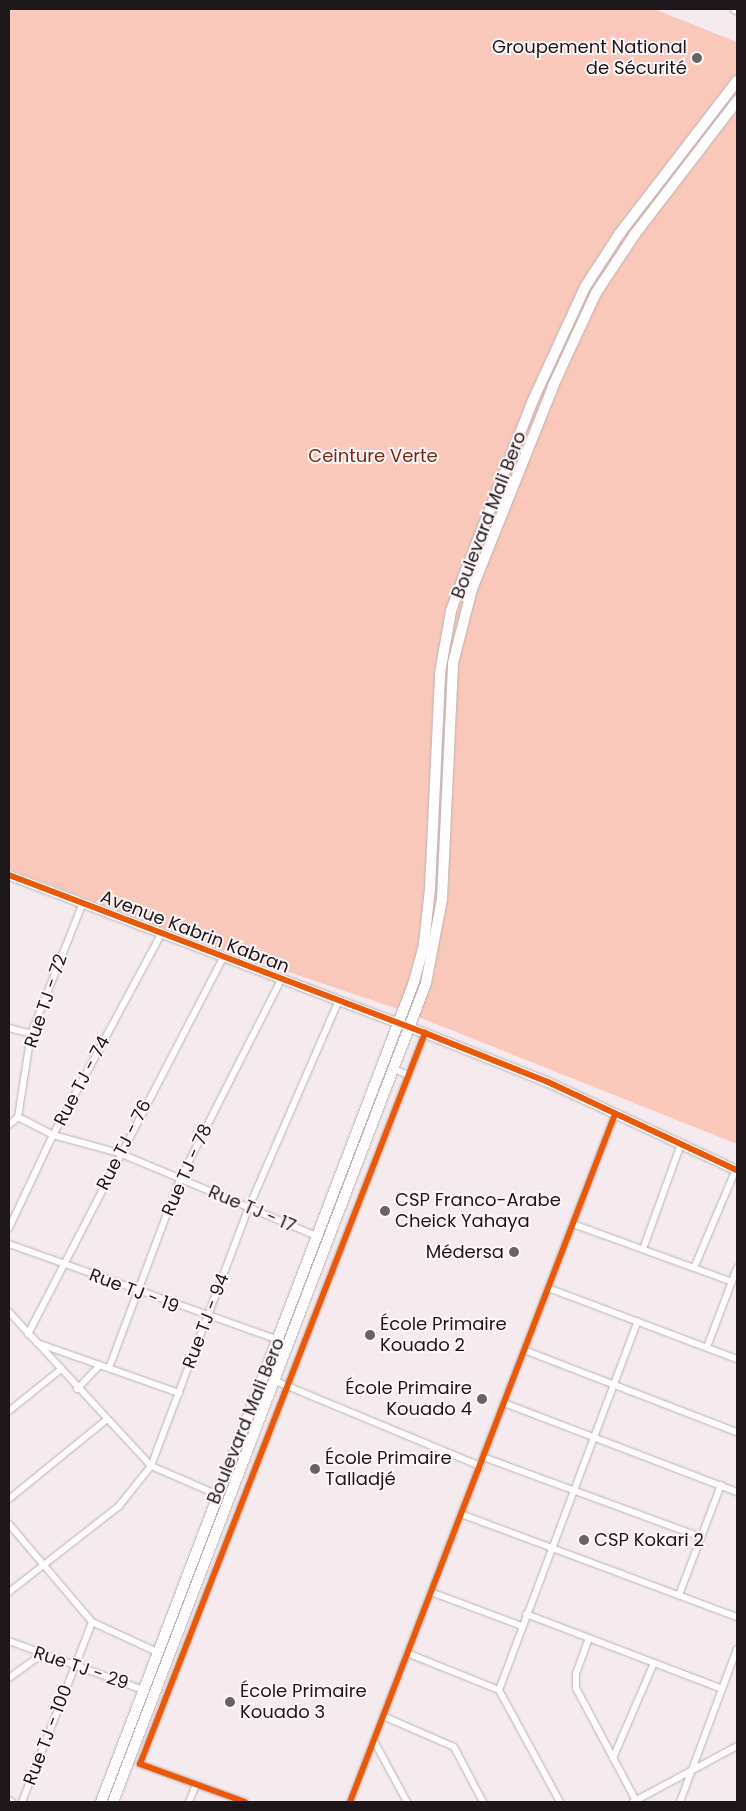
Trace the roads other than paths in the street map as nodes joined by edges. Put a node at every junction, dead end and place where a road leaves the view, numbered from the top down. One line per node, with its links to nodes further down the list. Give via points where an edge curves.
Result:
1 (737, 81): 9 (main road, Boulevard Mali Bero, via 620,233 585,287 534,398 460,586 440,673 424,944)
2 (737, 101): 9 (main road, Boulevard Mali Bero, via 635,234 596,293 553,386 472,589 453,663 439,928)
3 (9, 875): 4 (street, Avenue Kabrin Kabran)
4 (82, 905): 5 (street, Avenue Kabrin Kabran); 13 (street, Rue TJ - 72)
5 (160, 936): 6 (street, Avenue Kabrin Kabran); 19 (street, Rue TJ - 74)
6 (223, 958): 7 (street, Avenue Kabrin Kabran); 21 (street, Rue TJ - 76)
7 (280, 980): 8 (street, Avenue Kabrin Kabran); 23 (street, Rue TJ - 78)
8 (338, 1002): 10 (street, Avenue Kabrin Kabran); 24 (street, Rue TJ - 94)
9 (410, 1009): 10 (main road)
10 (405, 1025): 12 (street, Avenue Kabrin Kabran); 14 (main road, Boulevard Mali Bero, via 403,1046); 27 (main road, Boulevard Mali Bero, via 394,1040)
11 (9, 1028): 13 (street)
12 (426, 1033): 15 (street); 16 (street, Avenue Kabrin Kabran)
13 (31, 1034): 17 (street, Rue TJ - 72)
14 (394, 1070): 15 (street); 40 (main road, Boulevard Mali Bero)
15 (408, 1075): 48 (street)
16 (615, 1114): 20 (street, Avenue Kabrin Kabran); 25 (street)
17 (18, 1117): 18 (street); 19 (street, Rue TJ - 17)
18 (9, 1125)
19 (53, 1135): 21 (street, Rue TJ - 17); 26 (street, Rue TJ - 74)
20 (681, 1144): 22 (street, Avenue Kabrin Kabran); 29 (street)
21 (119, 1153): 23 (street, Rue TJ - 17); 30 (street, Rue TJ - 76)
22 (736, 1170): 31 (street)
23 (180, 1179): 24 (street, Rue TJ - 17); 35 (street, Rue TJ - 78)
24 (249, 1207): 27 (street, Rue TJ - 17); 37 (street, Rue TJ - 94)
25 (573, 1224): 29 (street); 34 (street)
26 (9, 1228)
27 (319, 1237): 40 (main road, Boulevard Mali Bero)
28 (9, 1244): 30 (street, Rue TJ - 19)
29 (643, 1249): 31 (street)
30 (63, 1264): 35 (street, Rue TJ - 19); 39 (street, Rue TJ - 76)
31 (694, 1268): 33 (street)
32 (737, 1268): 33 (street)
33 (732, 1282): 42 (street)
34 (548, 1288): 38 (street); 43 (street)
35 (136, 1292): 37 (street, Rue TJ - 19); 46 (street, Rue TJ - 78)
36 (9, 1312): 39 (street)
37 (206, 1318): 40 (street, Rue TJ - 19); 51 (street, Rue TJ - 94)
38 (638, 1321): 42 (street); 49 (street)
39 (28, 1334): 41 (street)
40 (284, 1342): 48 (main road, Boulevard Mali Bero); 63 (main road, Boulevard Mali Bero)
41 (36, 1343): 45 (street); 47 (street)
42 (706, 1347): 44 (street)
43 (524, 1350): 49 (street); 52 (street)
44 (737, 1359)
45 (100, 1364): 46 (street); 50 (street)
46 (110, 1368): 51 (street)
47 (60, 1370): 50 (street); 53 (street)
48 (279, 1383): 59 (street); 88 (main road, Boulevard Mali Bero); 89 (street)
49 (614, 1386): 55 (street); 56 (street)
50 (77, 1389): 54 (street)
51 (179, 1393): 58 (street, Rue TJ - 94)
52 (504, 1403): 56 (street); 57 (street)
53 (9, 1411)
54 (105, 1421): 58 (street); 64 (street)
55 (737, 1432)
56 (594, 1436): 60 (street); 61 (street)
57 (483, 1457): 59 (street); 61 (street)
58 (151, 1466): 63 (street); 69 (street, Rue TJ - 94, via 119,1506)
59 (480, 1466): 65 (street)
60 (722, 1485): 62 (street); 67 (street)
61 (573, 1490): 67 (street); 68 (street)
62 (737, 1492)
63 (216, 1494): 80 (main road, Boulevard Mali Bero)
64 (9, 1499)
65 (461, 1514): 68 (street); 71 (street)
66 (9, 1524): 69 (street)
67 (701, 1537): 72 (street)
68 (552, 1547): 72 (street); 73 (street)
69 (44, 1567): 70 (street, Rue TJ - 94); 75 (street)
70 (9, 1592)
71 (431, 1592): 76 (street); 81 (street)
72 (679, 1594): 74 (street)
73 (526, 1614): 76 (street); 77 (street)
74 (737, 1617)
75 (92, 1622): 80 (street); 84 (street, Rue TJ - 100)
76 (522, 1626): 92 (street)
77 (589, 1638): 83 (street); 97 (street, via 576,1673 576,1688)
78 (9, 1642): 82 (street, Rue TJ - 29)
79 (737, 1649): 86 (street)
80 (159, 1653): 91 (main road, Boulevard Mali Bero)
81 (407, 1654): 92 (street); 94 (street)
82 (41, 1655): 84 (street, Rue TJ - 29); 87 (street)
83 (654, 1663): 90 (street); 97 (street)
84 (74, 1667): 91 (street, Rue TJ - 29); 102 (street, Rue TJ - 100)
85 (737, 1669): 86 (street)
86 (728, 1674): 90 (street)
87 (9, 1678)
88 (160, 1678): 89 (street); 93 (main road, Boulevard Mali Bero)
89 (172, 1683): 99 (street, via 140,1764)
90 (722, 1689): 98 (street)
91 (144, 1690): 93 (street, Rue TJ - 29); 103 (main road, Boulevard Mali Bero)
92 (499, 1690): 110 (street)
93 (154, 1694): 104 (main road, Boulevard Mali Bero)
94 (383, 1716): 95 (street); 109 (street, via 454,1747)
95 (374, 1741): 107 (street); 108 (street)
96 (737, 1746): 98 (street)
97 (613, 1758): 111 (street)
98 (692, 1770): 111 (street); 112 (street)
99 (196, 1784): 105 (street); 106 (street)
100 (9, 1800): 101 (street)
101 (12, 1802)
102 (22, 1802)
103 (101, 1802)
104 (113, 1802)
105 (189, 1802)
106 (244, 1802)
107 (350, 1802)
108 (407, 1802)
109 (483, 1802)
110 (560, 1802)
111 (634, 1802)
112 (680, 1802)

